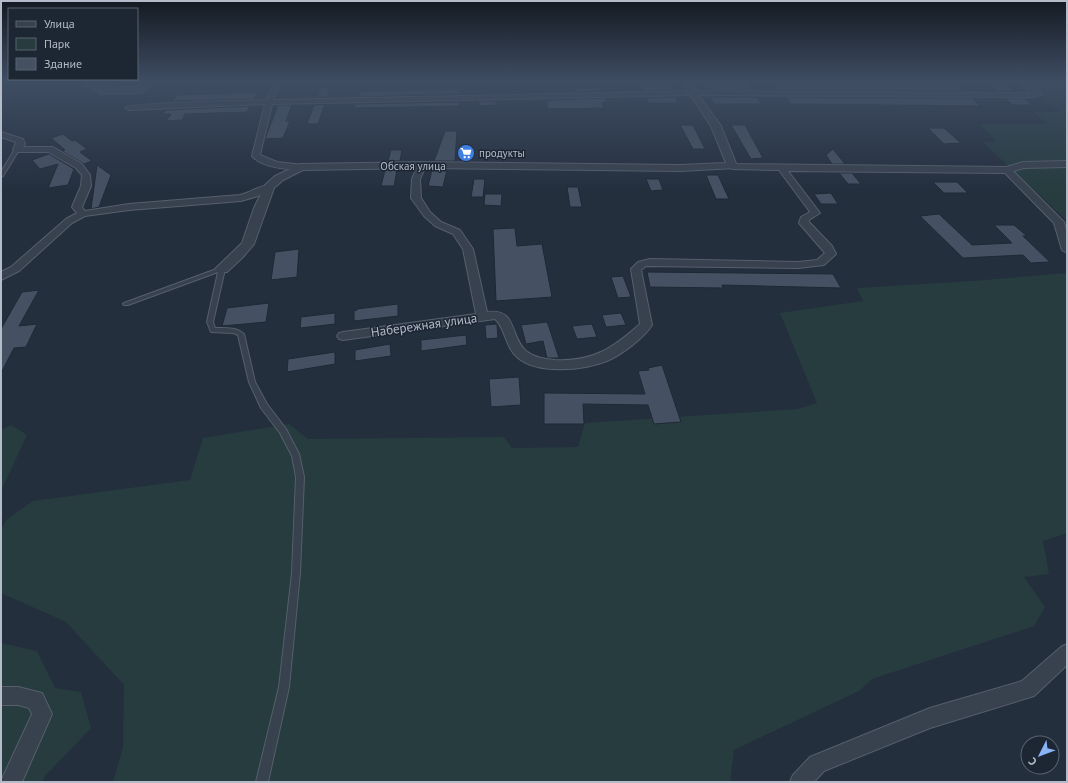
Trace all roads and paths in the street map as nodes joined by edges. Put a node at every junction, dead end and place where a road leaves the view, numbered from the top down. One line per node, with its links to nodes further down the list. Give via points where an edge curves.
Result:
1 (266, 118): 8 (street, via 256,156 262,161 274,164)
2 (710, 118): 7 (street)
3 (1, 134): 4 (street, via 20,141)
4 (17, 150): 11 (lane); 13 (street, via 50,148 79,166 86,175 86,186 77,208)
5 (1067, 164): 10 (street, via 1024,165)
6 (422, 165): 7 (street, Обская улица, via 680,168); 8 (street, Обская улица); 18 (street, via 416,179 416,198 438,224 457,232 463,240 468,249)
7 (732, 166): 9 (street)
8 (301, 167): 12 (street, Обская улица, via 285,174)
9 (782, 168): 10 (street); 18 (street, Набережная улица, via 815,213 804,219 804,223 831,254 820,263 642,264 636,269 646,325 610,353 595,360 541,364 525,356 514,345 504,318 497,315)
10 (1007, 170): 14 (street, via 1059,222)
11 (1, 176)
12 (269, 187): 13 (street, via 241,198 129,207); 15 (street, Обская улица, via 248,244)
13 (82, 214): 16 (street, via 69,221 15,269)
14 (1067, 250)
15 (222, 269): 17 (lane); 23 (lane, via 210,322 213,330 241,334 252,382 296,456 300,477 296,573 284,688)
16 (1, 276)
17 (126, 304)
18 (482, 316): 19 (street, Набережная улица)
19 (343, 336)
20 (1067, 653): 24 (street, via 1027,689 930,718 817,764)
21 (1, 696): 22 (street, via 35,700 42,714)
22 (11, 782)
23 (262, 782)
24 (800, 782)

